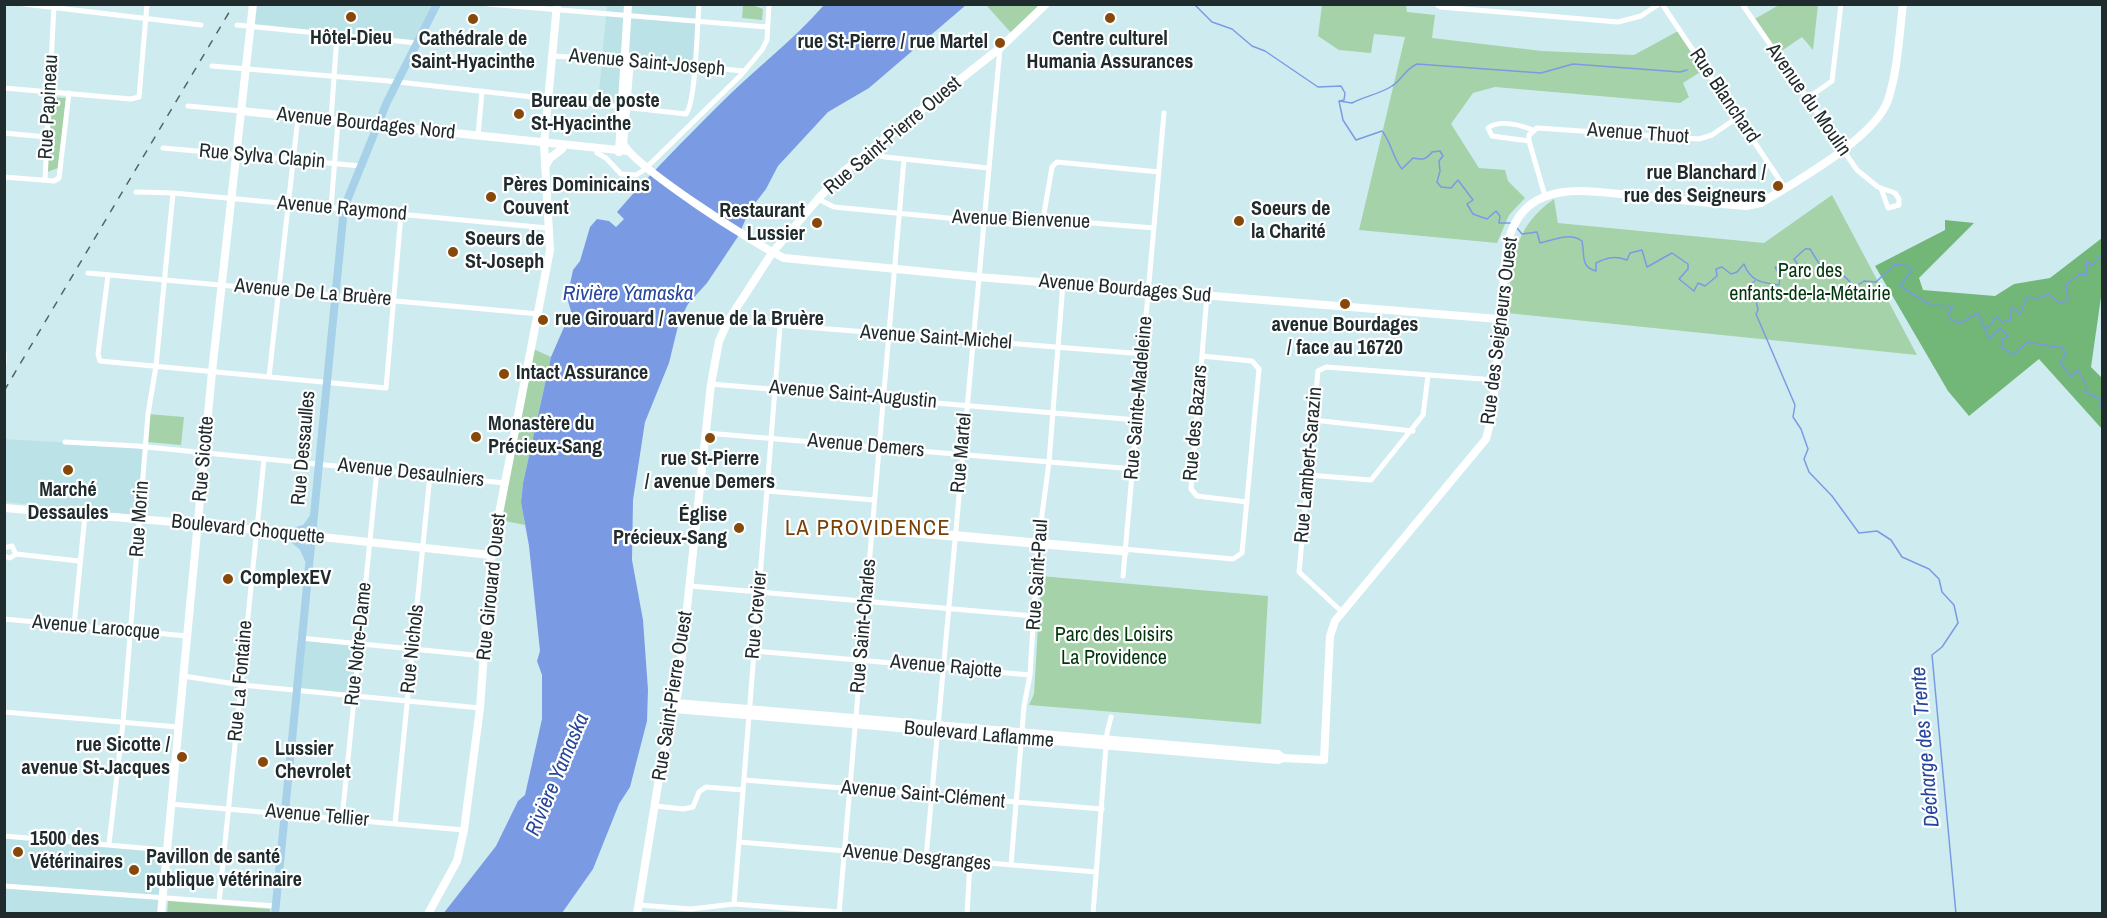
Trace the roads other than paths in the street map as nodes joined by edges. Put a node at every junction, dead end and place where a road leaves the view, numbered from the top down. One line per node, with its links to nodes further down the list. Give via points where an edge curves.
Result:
1 (24, 4): 15 (street)
2 (147, 4): 19 (street)
3 (253, 4): 23 (street, Rue Sicotte)
4 (437, 4): 26 (main road, Rue Dessaulles)
5 (488, 4): 16 (street)
6 (628, 4): 18 (street)
7 (699, 4): 20 (street)
8 (769, 4): 24 (street)
9 (1046, 4): 27 (street, Rue Saint-Pierre Ouest)
10 (1661, 4): 17 (street, via 1641,16 1618,22); 47 (street, Rue Blanchard)
11 (1742, 4): 41 (street, Avenue du Moulin)
12 (1841, 4): 41 (street, via 1832,81)
13 (1903, 4): 58 (street, via 1896,68 1887,102 1865,132)
14 (1436, 5): 17 (street)
15 (54, 6): 19 (street); 38 (street, Rue Papineau)
16 (556, 8): 18 (street); 28 (street, Rue Girouard Ouest)
17 (1489, 8)
18 (627, 17): 20 (street); 29 (street)
19 (146, 19): 21 (street); 39 (street, via 139,97)
20 (698, 22): 24 (street); 31 (street)
21 (201, 25)
22 (237, 25): 23 (street)
23 (249, 26): 25 (street); 32 (street, Rue Sicotte)
24 (767, 27): 33 (street, via 762,50)
25 (337, 35): 26 (street); 34 (street)
26 (419, 43): 35 (main road, Rue Dessaulles)
27 (1000, 48): 61 (street, Rue Saint-Pierre Ouest); 68 (street, Rue Martel)
28 (552, 56): 29 (street, Avenue Saint-Joseph); 40 (street, Rue Girouard Ouest)
29 (627, 60): 31 (street, Avenue Saint-Joseph); 43 (street); 43 (street)
30 (212, 66): 32 (street)
31 (694, 66): 33 (street, Avenue Saint-Joseph); 43 (street, via 686,114)
32 (245, 68): 34 (street); 44 (street, Rue Sicotte)
33 (743, 71): 60 (street, via 636,175 616,171)
34 (334, 76): 35 (street); 48 (street)
35 (397, 82): 37 (street); 49 (main road, Rue Dessaulles)
36 (4, 88): 38 (street)
37 (482, 91): 40 (street); 52 (street)
38 (49, 92): 39 (street); 53 (street, Rue Papineau)
39 (69, 93): 71 (street, Rue Papineau, via 59,178)
40 (548, 98): 43 (street); 55 (street, Rue Girouard Ouest)
41 (1808, 98): 58 (street, Avenue du Moulin)
42 (188, 106): 44 (street, Avenue Bourdages Nord)
43 (623, 108): 59 (street)
44 (241, 111): 46 (street, Avenue Bourdages Nord); 62 (street, Rue Sicotte)
45 (1164, 112): 69 (street, Rue Sainte-Madeleine)
46 (298, 117): 48 (street, Avenue Bourdages Nord); 64 (street)
47 (1738, 117): 50 (street, Avenue Thuot, via 1699,139 1544,127); 72 (street, Rue Blanchard)
48 (335, 121): 49 (street, Avenue Bourdages Nord); 65 (street)
49 (376, 125): 52 (street, Avenue Bourdages Nord); 66 (main road, Rue Dessaulles)
50 (1533, 130): 54 (street); 54 (street, Avenue Thuot, via 1494,123 1488,128 1492,136)
51 (4, 133): 53 (street)
52 (478, 136): 55 (street, Avenue Bourdages Nord)
53 (47, 137): 71 (street, Rue Papineau)
54 (1529, 141): 76 (street)
55 (544, 144): 57 (street, Avenue Bourdages Nord); 59 (street, Avenue Bourdages Nord); 67 (street, Rue Girouard Ouest)
56 (163, 148): 62 (street, Rue Sylva Clapin)
57 (562, 149): 60 (street, Avenue Bourdages Nord); 67 (street)
58 (1841, 150): 72 (street); 73 (street, Avenue du Moulin, via 1857,170)
59 (626, 152): 60 (street, Avenue Bourdages Nord); 88 (street, Avenue Bourdages Sud)
60 (597, 153)
61 (867, 153): 63 (street); 78 (street, Rue Saint-Pierre Ouest)
62 (237, 155): 64 (street, Rue Sylva Clapin); 77 (street, Rue Sicotte)
63 (904, 159): 68 (street); 82 (street, Rue Saint-Charles)
64 (293, 160): 65 (street, Rue Sylva Clapin); 79 (street)
65 (335, 164): 66 (street, Rue Sylva Clapin); 80 (street)
66 (362, 166): 81 (main road, Rue Dessaulles)
67 (545, 167): 86 (street, Rue Girouard Ouest)
68 (988, 168): 85 (street, Rue Martel)
69 (1159, 172): 84 (street, via 1058,162 1052,167); 87 (street, Rue Sainte-Madeleine)
70 (4, 177): 71 (street)
71 (45, 180)
72 (1785, 188): 76 (street, via 1761,203 1746,206 1582,191)
73 (1881, 188)
74 (136, 192): 75 (street, Avenue Raymond)
75 (173, 193): 77 (street, Avenue Raymond); 93 (street, Rue Morin)
76 (1545, 196): 102 (street, Rue des Seigneurs Ouest, via 1518,217 1514,225 1506,251)
77 (231, 198): 79 (street, Avenue Raymond); 95 (street, Rue Sicotte)
78 (818, 199): 82 (street, Avenue Bienvenue, via 834,207); 88 (street, Rue Saint-Pierre Ouest)
79 (288, 203): 80 (street, Avenue Raymond); 97 (street)
80 (332, 207): 81 (street, Avenue Raymond)
81 (344, 208): 83 (street, Avenue Raymond); 98 (main road, Rue Dessaulles)
82 (901, 212): 85 (street, Avenue Bienvenue); 89 (street, Rue Saint-Charles)
83 (401, 214): 86 (street, Avenue Raymond); 100 (street)
84 (1043, 219): 85 (street, Avenue Bienvenue, via 1010,224); 87 (street, Avenue Bienvenue)
85 (983, 222): 92 (street, Rue Martel)
86 (548, 228): 101 (street, Rue Girouard Ouest, via 550,250)
87 (1154, 228): 96 (street, Rue Sainte-Madeleine)
88 (772, 253): 89 (street, Avenue Bourdages Sud, via 784,258); 103 (street, Rue Saint-Pierre Ouest)
89 (896, 269): 92 (street, Avenue Bourdages Sud); 105 (street, Rue Saint-Charles)
90 (88, 273): 91 (street, Avenue De La Bruère)
91 (108, 275): 93 (street, Avenue De La Bruère); 112 (street, via 100,361)
92 (978, 277): 94 (street, Avenue Bourdages Sud); 106 (street, Rue Martel)
93 (165, 280): 95 (street, Avenue De La Bruère); 112 (street, Rue Morin)
94 (1063, 284): 96 (street, Avenue Bourdages Sud); 107 (street, Rue Saint-Paul)
95 (221, 285): 97 (street, Avenue De La Bruère); 113 (street, Rue Sicotte)
96 (1149, 290): 99 (street, Avenue Bourdages Sud); 109 (street, Rue Sainte-Madeleine)
97 (278, 292): 98 (street, Avenue De La Bruère); 115 (street)
98 (335, 295): 100 (street, Avenue De La Bruère); 117 (main road, Rue Dessaulles)
99 (1207, 295): 102 (street, Avenue Bourdages Sud); 110 (street, Rue des Bazars)
100 (394, 300): 101 (street, Avenue De La Bruère); 117 (street, via 386,388)
101 (539, 314): 140 (street, Rue Girouard Ouest)
102 (1499, 319): 116 (street, Rue des Seigneurs Ouest)
103 (728, 321): 104 (street, Avenue Saint-Michel); 118 (street, Rue Saint-Pierre Ouest, via 719,340)
104 (780, 326): 105 (street, Avenue Saint-Michel); 119 (street, Rue Crevier)
105 (890, 336): 106 (street, Avenue Saint-Michel); 120 (street, Rue Saint-Charles)
106 (973, 341): 107 (street, Avenue Saint-Michel); 121 (street, Rue Martel)
107 (1058, 348): 109 (street, Avenue Saint-Michel); 122 (street, Rue Saint-Paul)
108 (4, 352): 111 (street)
109 (1144, 354): 123 (street, Rue Sainte-Madeleine)
110 (1202, 356): 143 (street, Rue des Bazars, via 1192,494); 143 (street, via 1252,361 1259,369)
111 (4, 362)
112 (156, 366): 113 (street); 129 (street, Rue Morin)
113 (212, 372): 115 (street); 131 (street, Rue Sicotte)
114 (1428, 376): 116 (street, Rue Lambert-Sarazin); 124 (street, Rue Lambert-Sarazin, via 1323,367 1317,374); 125 (street, via 1423,416)
115 (269, 377): 117 (street)
116 (1495, 380): 169 (street, Rue des Seigneurs Ouest, via 1486,439)
117 (327, 383): 135 (main road, Rue Dessaulles)
118 (711, 384): 119 (street, Avenue Saint-Augustin); 126 (street, Rue Saint-Pierre Ouest)
119 (775, 388): 120 (street, Avenue Saint-Augustin); 127 (street, Rue Crevier)
120 (883, 397): 121 (street, Avenue Saint-Augustin); 130 (street, Rue Saint-Charles)
121 (967, 404): 122 (street, Avenue Saint-Augustin); 132 (street, Rue Martel)
122 (1053, 412): 123 (street, Avenue Saint-Augustin); 134 (street, Rue Saint-Paul)
123 (1137, 420): 136 (street, Rue Sainte-Madeleine)
124 (1313, 420): 125 (street); 139 (street, Rue Lambert-Sarazin)
125 (1413, 431): 139 (street, via 1368,481)
126 (706, 433): 127 (street, Avenue Demers); 165 (street, Rue Saint-Pierre Ouest)
127 (771, 438): 130 (street, Avenue Demers); 141 (street, Rue Crevier)
128 (65, 442): 129 (street, Avenue Desaulniers)
129 (145, 447): 131 (street, Avenue Desaulniers); 147 (street, Rue Morin)
130 (879, 447): 132 (street, Avenue Demers); 142 (street, Rue Saint-Charles)
131 (205, 453): 133 (street, Avenue Desaulniers); 148 (street, Rue Sicotte)
132 (963, 454): 134 (street, Avenue Demers); 152 (street, Rue Martel)
133 (264, 459): 135 (street, Avenue Desaulniers); 150 (street, Rue La Fontaine)
134 (1049, 462): 136 (street, Avenue Demers); 155 (street, Rue Saint-Paul)
135 (319, 464): 137 (street, Avenue Desaulniers); 145 (main road, Rue Dessaulles)
136 (1133, 469): 158 (street, Rue Sainte-Madeleine)
137 (376, 470): 138 (street, Avenue Desaulniers); 154 (street, Rue Notre-Dame)
138 (430, 475): 140 (street, Avenue Desaulniers); 157 (street, Rue Nichols)
139 (1308, 475): 169 (street, Rue Lambert-Sarazin, via 1299,572)
140 (505, 483): 160 (street, Rue Girouard Ouest)
141 (767, 491): 142 (street); 166 (street, Rue Crevier)
142 (874, 500): 149 (street, Rue Saint-Charles)
143 (1247, 502): 158 (street, via 1242,553 1233,559)
144 (4, 508): 146 (street, Boulevard Choquette)
145 (314, 514): 151 (main road, via 306,528); 153 (main road, Rue Dessaulles)
146 (85, 515): 147 (street, Boulevard Choquette); 163 (street)
147 (141, 520): 148 (street, Boulevard Choquette); 173 (street, Rue Morin)
148 (198, 524): 150 (street, Boulevard Choquette); 174 (street, Rue Sicotte)
149 (872, 529): 152 (street); 167 (street, Rue Saint-Charles)
150 (255, 531): 151 (street, Boulevard Choquette); 184 (street, Rue La Fontaine)
151 (287, 534): 153 (street, Boulevard Choquette); 162 (main road, via 303,547)
152 (955, 536): 155 (street); 168 (street, Rue Martel)
153 (312, 537): 154 (street, Boulevard Choquette); 162 (main road, Rue Dessaulles)
154 (369, 543): 157 (street, Boulevard Choquette); 176 (street, Rue Notre-Dame)
155 (1038, 543): 158 (street); 170 (street, Rue Saint-Paul)
156 (4, 548): 159 (street, via 12,546)
157 (423, 548): 160 (street, Boulevard Choquette); 177 (street, Rue Nichols)
158 (1125, 550): 164 (street, Rue Sainte-Madeleine)
159 (16, 554): 161 (street); 163 (street)
160 (491, 555): 179 (street, Rue Girouard Ouest)
161 (4, 556)
162 (309, 560): 175 (main road, Rue Dessaulles)
163 (79, 561): 172 (street)
164 (1123, 576)
165 (690, 586): 166 (street); 188 (street, Rue Saint-Pierre Ouest)
166 (759, 593): 167 (street); 178 (street, Rue Crevier)
167 (866, 602): 168 (street); 180 (street, Rue Saint-Charles)
168 (948, 609): 170 (street); 181 (street, Rue Martel)
169 (1341, 611): 199 (street, Rue des Seigneurs Ouest, via 1330,636)
170 (1034, 616): 182 (street, Rue Saint-Paul)
171 (4, 619): 172 (street, Avenue Larocque)
172 (74, 626): 173 (street, Avenue Larocque)
173 (131, 631): 174 (street, Avenue Larocque); 194 (street, Rue Morin)
174 (187, 636): 183 (street, Rue Sicotte)
175 (300, 638): 176 (street); 185 (main road, Rue Dessaulles)
176 (360, 644): 177 (street); 186 (street, Rue Notre-Dame)
177 (413, 649): 179 (street); 187 (street, Rue Nichols)
178 (754, 651): 180 (street, Avenue Rajotte); 191 (street, Rue Crevier)
179 (484, 656): 189 (street, Rue Girouard Ouest)
180 (861, 660): 181 (street, Avenue Rajotte); 193 (street, Rue Saint-Charles)
181 (944, 667): 182 (street, Avenue Rajotte); 196 (street, Rue Martel)
182 (1030, 675): 197 (street, Rue Saint-Paul)
183 (183, 676): 184 (street); 195 (street, Rue Sicotte)
184 (242, 685): 185 (street); 207 (street, Rue La Fontaine)
185 (297, 689): 186 (street); 209 (main road, Rue Dessaulles)
186 (354, 695): 187 (street); 210 (street, Rue Notre-Dame)
187 (407, 701): 189 (street); 211 (street, Rue Nichols)
188 (675, 706): 191 (street, Boulevard Laflamme); 206 (street, Rue Saint-Pierre Ouest, via 662,760)
189 (480, 708): 212 (street, Rue Girouard Ouest)
190 (4, 712): 194 (street)
191 (749, 712): 193 (street, Boulevard Laflamme); 200 (street, Rue Crevier)
192 (1111, 717): 198 (street)
193 (855, 722): 196 (street, Boulevard Laflamme); 201 (street, Rue Saint-Charles)
194 (123, 723): 195 (street); 215 (street, Rue Morin)
195 (178, 727): 205 (street, Rue Sicotte)
196 (938, 729): 197 (street, Boulevard Laflamme); 203 (street, Rue Martel)
197 (1023, 736): 198 (street, Boulevard Laflamme); 204 (street, Rue Saint-Paul)
198 (1106, 742): 199 (street, Boulevard Laflamme); 208 (street)
199 (1324, 760)
200 (744, 780): 201 (street, Avenue Saint-Clément); 202 (street, Rue Crevier)
201 (850, 789): 203 (street, Avenue Saint-Clément); 217 (street, Rue Saint-Charles)
202 (743, 790): 206 (street, via 706,787 699,792 693,807); 214 (street, Rue Crevier)
203 (932, 796): 204 (street, Avenue Saint-Clément); 218 (street, Rue Martel)
204 (1017, 802): 208 (street, Avenue Saint-Clément); 220 (street, Rue Saint-Paul)
205 (171, 804): 207 (street, Avenue Tellier); 216 (street, Rue Sicotte)
206 (657, 806): 226 (street, Rue Saint-Pierre Ouest)
207 (229, 808): 209 (street, Avenue Tellier); 224 (street, Rue La Fontaine)
208 (1102, 810): 221 (street)
209 (283, 813): 210 (street, Avenue Tellier); 227 (main road, Rue Dessaulles)
210 (342, 819): 211 (street, Avenue Tellier)
211 (395, 824): 212 (street, Avenue Tellier)
212 (464, 830): 230 (street, Rue Girouard Ouest, via 457,861)
213 (4, 836): 215 (street)
214 (739, 842): 217 (street, Avenue Desgranges); 225 (street, Rue Crevier)
215 (109, 844): 216 (street)
216 (165, 850): 223 (street, Rue Sicotte)
217 (844, 852): 218 (street, Avenue Desgranges); 228 (street, Rue Saint-Charles)
218 (926, 858): 219 (street, Avenue Desgranges)
219 (970, 862): 220 (street, Avenue Desgranges); 231 (street)
220 (1011, 865): 221 (street, Avenue Desgranges)
221 (1095, 872): 232 (street)
222 (4, 886): 223 (street)
223 (162, 897): 224 (street); 229 (street, Rue Sicotte)
224 (219, 902): 227 (street)
225 (734, 903): 226 (street, via 691,909); 228 (street)
226 (638, 909)
227 (275, 910)
228 (839, 913)
229 (161, 914)
230 (428, 914)
231 (967, 914)
232 (1093, 914)

